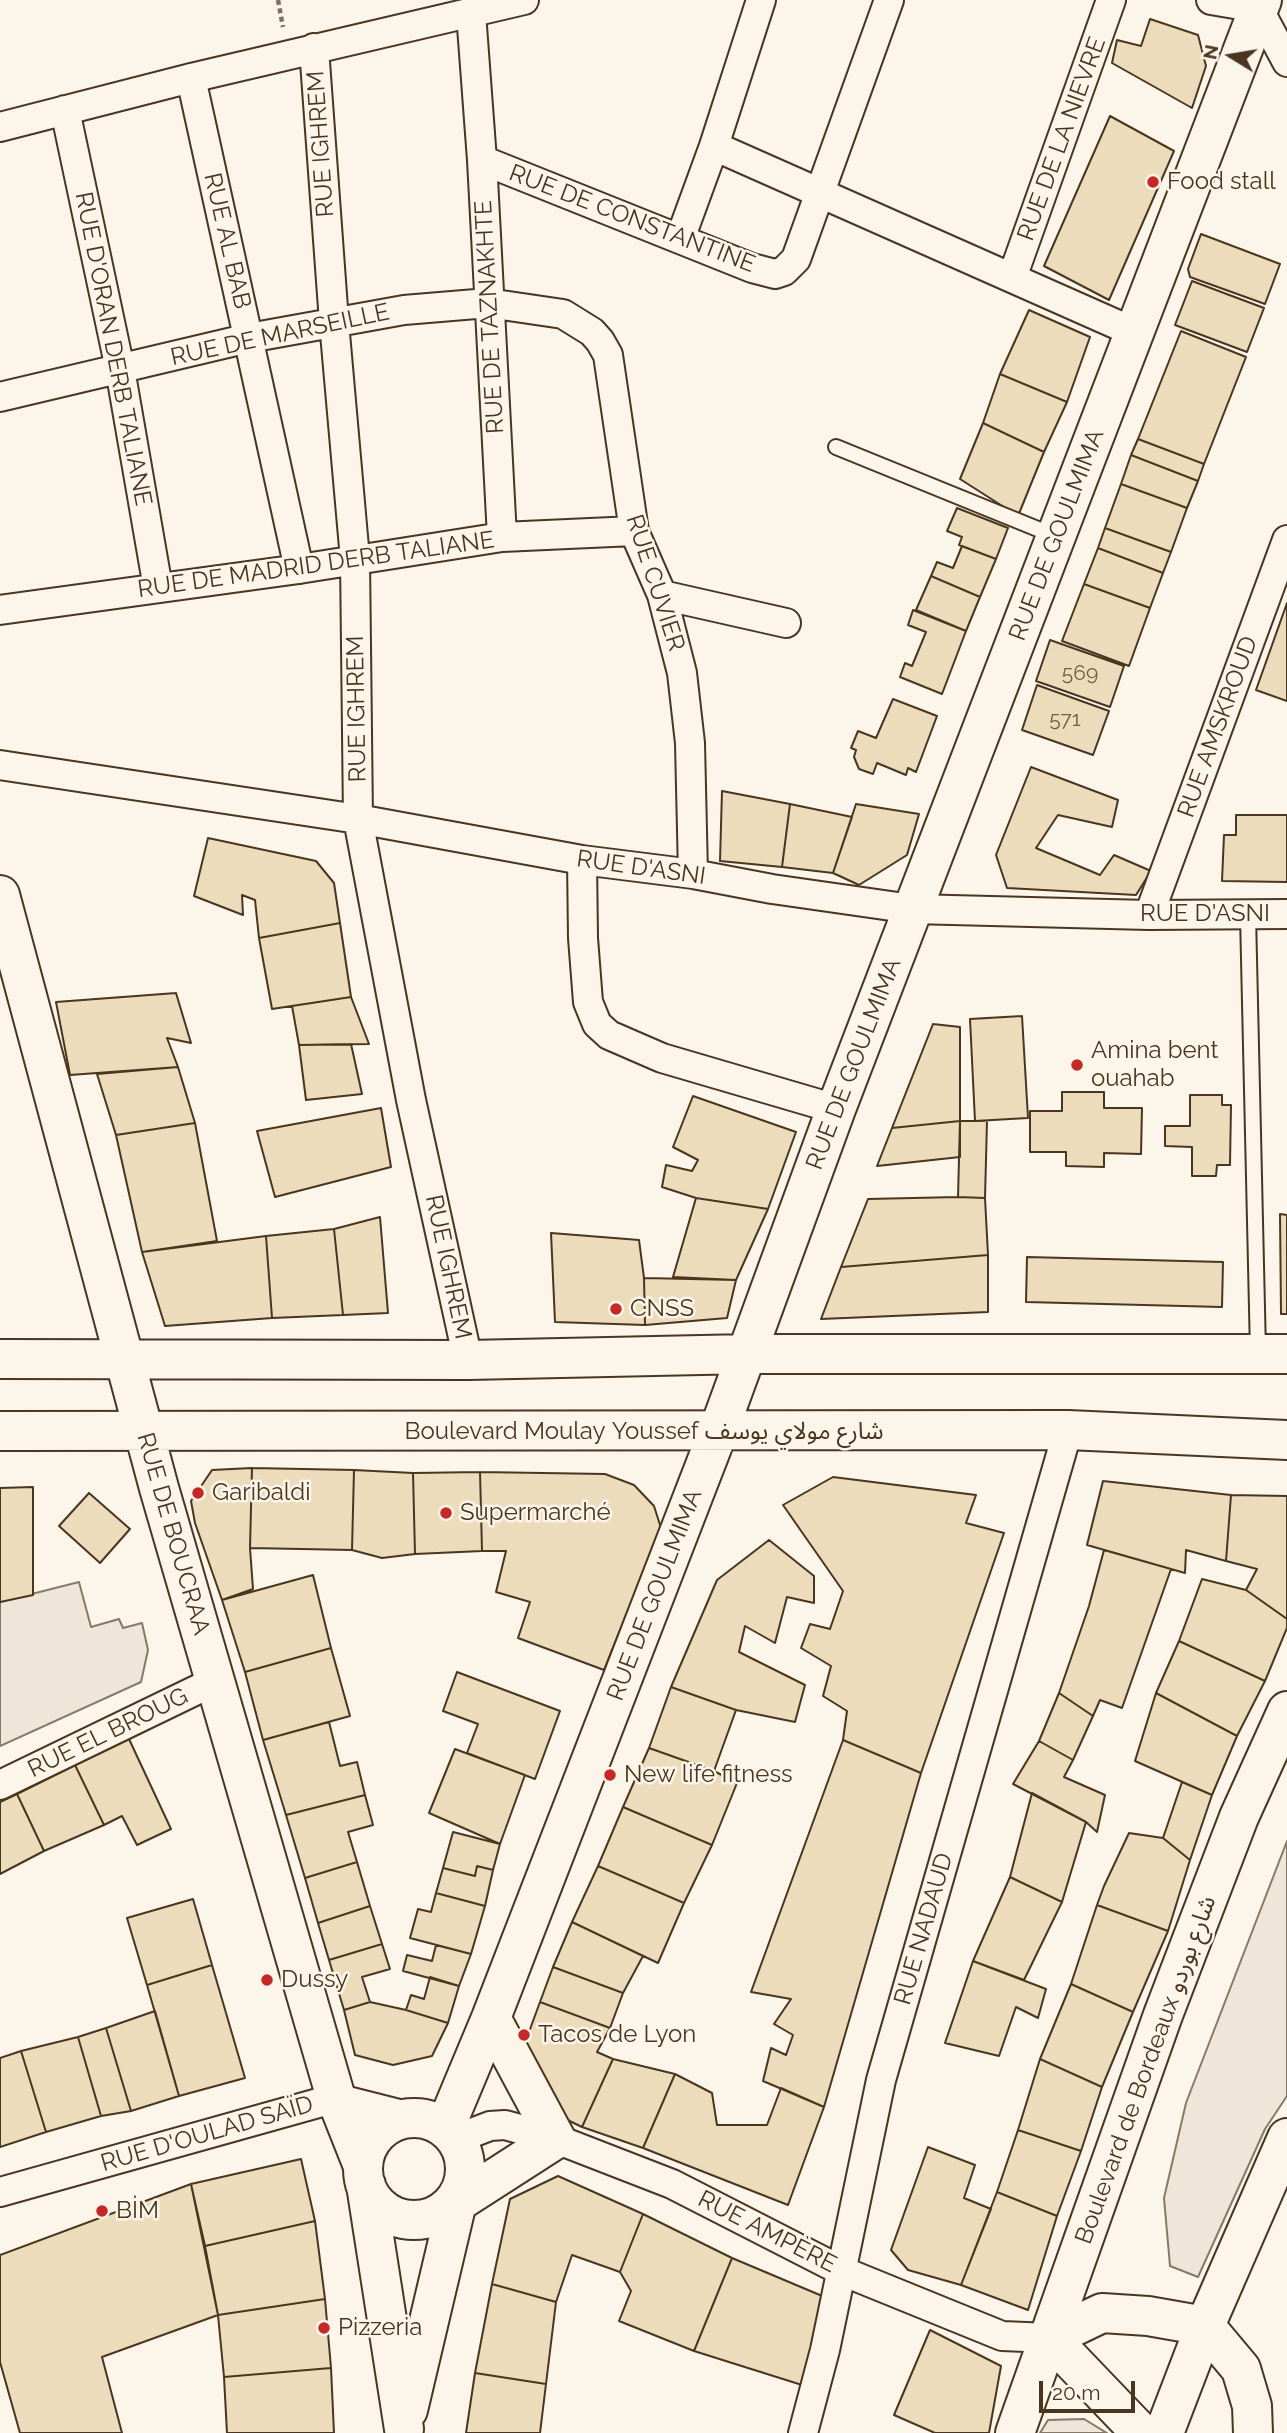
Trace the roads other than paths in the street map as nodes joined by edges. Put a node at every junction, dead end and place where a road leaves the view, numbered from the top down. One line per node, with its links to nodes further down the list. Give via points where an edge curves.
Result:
1 (524, 0): 7 (street)
2 (761, 0): 13 (street)
3 (890, 0): 15 (street, RUE DE CONSTANTINE)
4 (1111, 0): 17 (street, RUE DE LA NIEVRE)
5 (1211, 0): 6 (street)
6 (1260, 4): 9 (street); 21 (street, RUE DE GOULMIMA)
7 (471, 13): 8 (street); 14 (street, RUE DE TAZNAKHTE)
8 (314, 48): 10 (street); 20 (street, RUE IGHREM)
9 (1287, 62)
10 (191, 78): 11 (street); 22 (street, RUE AL BAB)
11 (65, 110): 12 (street); 23 (street, RUE D'ORAN DERB TALIANE)
12 (0, 127)
13 (714, 146): 15 (street); 16 (street)
14 (482, 160): 16 (street, RUE DE CONSTANTINE); 18 (street, RUE DE TAZNAKHTE)
15 (821, 194): 16 (street, RUE DE CONSTANTINE, via 796,259 775,274); 17 (street)
16 (680, 239)
17 (1012, 278): 21 (street)
18 (488, 303): 19 (street, RUE DE MARSEILLE); 20 (street, RUE DE MARSEILLE); 28 (street, RUE DE TAZNAKHTE)
19 (563, 314): 26 (street, RUE CUVIER, via 592,332 608,355)
20 (334, 322): 22 (street, RUE DE MARSEILLE); 30 (street, RUE IGHREM)
21 (1136, 333): 27 (street, RUE DE GOULMIMA)
22 (249, 338): 23 (street, RUE DE MARSEILLE); 31 (street, RUE AL BAB)
23 (120, 369): 24 (street, RUE DE MARSEILLE); 32 (street, RUE D'ORAN DERB TALIANE)
24 (0, 397)
25 (836, 447): 27 (lane)
26 (634, 531): 28 (street, RUE DE MADRID DERB TALIANE); 33 (street, RUE CUVIER)
27 (1056, 536): 41 (street, RUE DE GOULMIMA)
28 (502, 537): 30 (street, RUE DE MADRID DERB TALIANE)
29 (1287, 540): 43 (street, RUE AMSKROUD)
30 (355, 559): 31 (street, RUE DE MADRID DERB TALIANE); 37 (street, RUE IGHREM)
31 (299, 569): 32 (street, RUE DE MADRID DERB TALIANE)
32 (158, 588): 34 (street, RUE DE MADRID DERB TALIANE)
33 (662, 595): 35 (street); 39 (street, RUE CUVIER, via 682,673 689,731)
34 (0, 610)
35 (786, 623)
36 (0, 765): 37 (street, RUE D'ASNI)
37 (358, 819): 38 (street, RUE D'ASNI); 49 (street, RUE IGHREM, via 411,1100)
38 (582, 860): 39 (street, RUE D'ASNI); 45 (street, via 588,1002 597,1024 609,1035 662,1058)
39 (692, 874): 41 (street, RUE D'ASNI)
40 (0, 895): 50 (street, RUE DE BOUCRAA)
41 (912, 909): 43 (street, RUE D'ASNI); 45 (street, RUE DE GOULMIMA)
42 (1287, 914): 44 (street, RUE D'ASNI)
43 (1149, 915): 44 (street, RUE D'ASNI)
44 (1248, 915): 47 (lane)
45 (836, 1109): 46 (street, RUE DE GOULMIMA)
46 (748, 1354): 47 (street); 49 (street); 54 (street, RUE DE GOULMIMA)
47 (1272, 1354)
48 (0, 1359): 50 (street)
49 (468, 1360): 50 (street)
50 (124, 1361): 53 (street, RUE DE BOUCRAA)
51 (1068, 1430): 54 (street, Boulevard Moulay Youssef شارع مولاي يوسف); 55 (street, Boulevard Moulay Youssef شارع مولاي يوسف); 67 (street, RUE NADAUD, via 881,2080)
52 (0, 1431): 53 (street, Boulevard Moulay Youssef شارع مولاي يوسف)
53 (143, 1432): 54 (street, Boulevard Moulay Youssef شارع مولاي يوسف); 56 (street, RUE DE BOUCRAA)
54 (718, 1432): 59 (street, RUE DE GOULMIMA)
55 (1287, 1440)
56 (215, 1681): 58 (street, RUE EL BROUG); 60 (street, RUE DE BOUCRAA)
57 (1287, 1711): 69 (street, Boulevard de Bordeaux شارع بوردو, via 1239,1817 1163,2015)
58 (0, 1785)
59 (491, 2018): 61 (street, RUE DE GOULMIMA); 63 (street)
60 (336, 2098): 61 (street, RUE D'OULAD SAÏD); 64 (street, RUE DE BOUCRAA); 65 (street, RUE D'OULAD SAÏD)
61 (453, 2134): 63 (street, RUE AMPÈRE, via 505,2125); 64 (street, via 400,2120 374,2137 366,2151); 66 (street, via 464,2181)
62 (1287, 2138): 68 (street)
63 (556, 2139): 66 (street); 67 (street, RUE AMPÈRE, via 672,2184)
64 (364, 2176): 66 (street, via 373,2200 401,2220 435,2217); 70 (street)
65 (0, 2192)
66 (458, 2198): 70 (street)
67 (842, 2271): 69 (street, RUE AMPÈRE, via 1002,2336); 71 (street, RUE NADAUD)
68 (1205, 2326): 69 (street, RUE AMPÈRE, via 1102,2313); 74 (street); 75 (street, via 1241,2369 1252,2406)
69 (1050, 2338): 72 (street, Boulevard de Bordeaux شارع بوردو); 73 (street)
70 (404, 2431)
71 (803, 2433)
72 (1015, 2433)
73 (1141, 2433)
74 (1164, 2433)
75 (1253, 2433)

